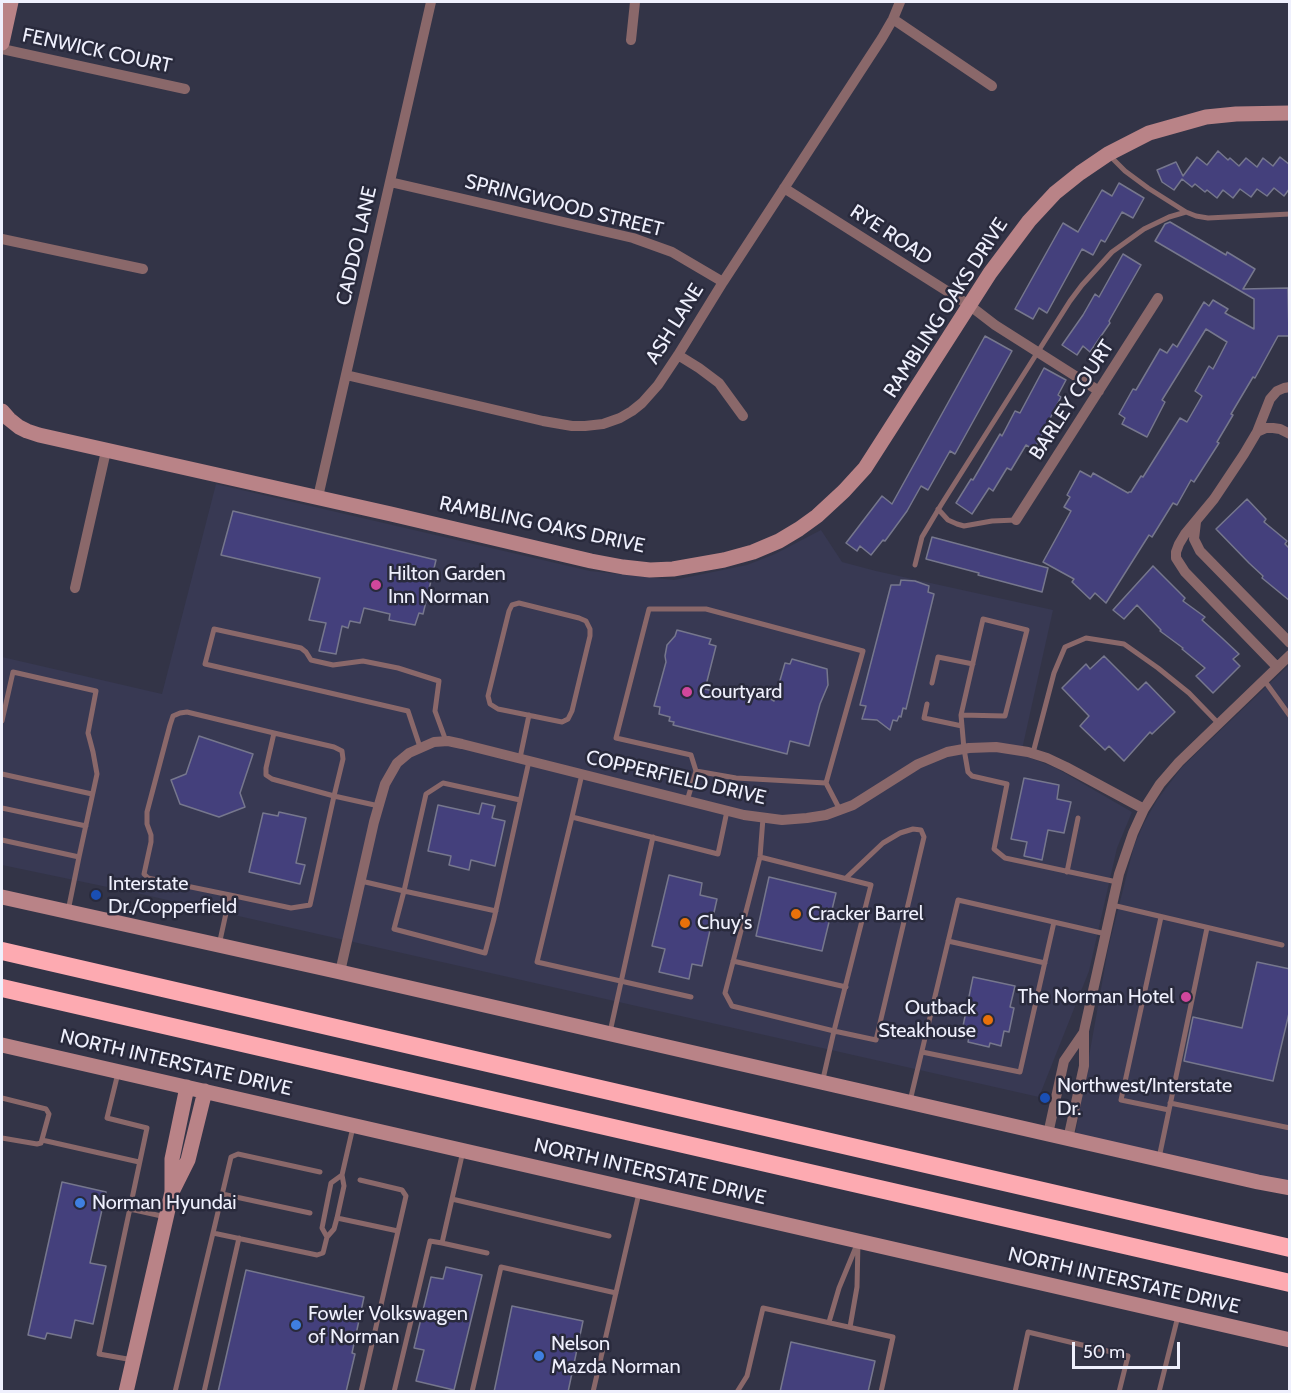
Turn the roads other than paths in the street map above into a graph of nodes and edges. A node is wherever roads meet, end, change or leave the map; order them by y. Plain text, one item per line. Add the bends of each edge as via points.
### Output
1 (10, 2) edge
2 (430, 2) edge
3 (635, 2) edge
4 (900, 2) edge
5 (893, 19) junction
6 (631, 40) dead end
7 (2, 42) edge
8 (2, 49) edge
9 (992, 86) dead end
10 (185, 89) dead end
11 (1290, 113) edge
12 (1108, 154) junction
13 (390, 182) junction
14 (784, 189) junction
15 (1186, 212) junction
16 (1290, 214) edge
17 (2, 239) edge
18 (143, 269) dead end
19 (723, 282) junction
20 (1158, 298) dead end
21 (969, 305) junction
22 (1038, 352) junction
23 (678, 355) junction
24 (346, 375) junction
25 (1290, 387) edge
26 (1099, 391) junction
27 (2, 411) edge
28 (743, 416) dead end
29 (1257, 432) junction
30 (1290, 434) edge
31 (106, 451) junction
32 (318, 497) junction
33 (938, 509) junction
34 (1016, 520) joint
35 (1196, 522) junction
36 (915, 565) dead end
37 (75, 588) dead end
38 (1290, 643) edge
39 (1290, 655) edge
40 (973, 664) junction
41 (1277, 667) junction
42 (1264, 680) junction
43 (932, 683) dead end
44 (927, 704) dead end
45 (529, 715) junction
46 (961, 715) junction
47 (1290, 716) edge
48 (2, 721) edge
49 (1219, 724) junction
50 (962, 726) junction
51 (274, 733) junction
52 (446, 741) junction
53 (420, 747) junction
54 (964, 749) junction
55 (1034, 753) junction
56 (524, 760) junction
57 (696, 771) junction
58 (2, 774) edge
59 (582, 774) junction
60 (826, 783) junction
61 (92, 794) junction
62 (334, 796) junction
63 (520, 800) junction
64 (687, 802) junction
65 (379, 806) junction
66 (2, 808) edge
67 (1144, 809) junction
68 (840, 810) junction
69 (727, 812) junction
70 (572, 817) junction
71 (763, 818) junction
72 (1078, 818) dead end
73 (86, 826) junction
74 (653, 837) junction
75 (2, 840) edge
76 (79, 857) junction
77 (760, 857) junction
78 (1067, 872) junction
79 (846, 878) junction
80 (361, 881) junction
81 (1117, 882) junction
82 (404, 891) junction
83 (230, 895) junction
84 (2, 897) edge
85 (1112, 905) junction
86 (496, 911) junction
87 (68, 912) junction
88 (1161, 917) junction
89 (1054, 922) junction
90 (1207, 928) junction
91 (1106, 934) junction
92 (948, 941) junction
93 (219, 945) junction
94 (1282, 945) dead end
95 (2, 951) edge
96 (733, 961) junction
97 (1045, 963) junction
98 (340, 972) junction
99 (621, 981) junction
100 (846, 987) junction
101 (2, 988) edge
102 (691, 997) dead end
103 (834, 1031) junction
104 (1084, 1031) junction
105 (609, 1034) junction
106 (2, 1045) edge
107 (922, 1052) junction
108 (118, 1071) junction
109 (822, 1082) junction
110 (187, 1087) junction
111 (204, 1091) junction
112 (2, 1098) edge
113 (909, 1102) junction
114 (1169, 1107) junction
115 (353, 1126) junction
116 (1290, 1128) edge
117 (1048, 1134) junction
118 (2, 1138) edge
119 (1068, 1139) junction
120 (42, 1140) junction
121 (463, 1151) junction
122 (1158, 1159) junction
123 (139, 1162) junction
124 (320, 1173) dead end
125 (342, 1174) junction
126 (360, 1180) dead end
127 (1290, 1188) edge
128 (172, 1192) junction
129 (639, 1192) junction
130 (222, 1194) junction
131 (452, 1200) junction
132 (129, 1209) junction
133 (310, 1213) dead end
134 (166, 1217) junction
135 (337, 1218) junction
136 (398, 1231) junction
137 (213, 1233) junction
138 (1227, 1234) junction
139 (609, 1236) dead end
140 (327, 1237) junction
141 (239, 1238) junction
142 (1290, 1240) edge
143 (858, 1242) junction
144 (442, 1243) junction
145 (1290, 1248) edge
146 (487, 1253) dead end
147 (1290, 1283) edge
148 (616, 1293) junction
149 (1178, 1314) junction
150 (829, 1322) junction
151 (850, 1327) junction
152 (1290, 1340) edge
153 (134, 1360) junction
154 (126, 1392) edge
155 (176, 1392) edge
156 (204, 1392) edge
157 (361, 1392) edge
158 (394, 1392) edge
159 (472, 1392) edge
160 (593, 1392) edge
161 (737, 1392) edge
162 (881, 1392) edge
163 (1015, 1392) edge
164 (1119, 1392) edge
165 (1160, 1392) edge

1 - 7 main road
2 - 13 street, CADDO LANE
3 - 6 street
4 - 5 street, ASH LANE
5 - 9 street
5 - 14 street, ASH LANE
8 - 10 street, FENWICK COURT
11 - 12 main road, RAMBLING OAKS DRIVE via 1206,117 1149,133
12 - 15 lane via 1125,171
12 - 21 main road, RAMBLING OAKS DRIVE via 1055,193 1029,221
13 - 19 street, SPRINGWOOD STREET via 633,238 672,252
13 - 24 street, CADDO LANE
14 - 19 street, ASH LANE
14 - 21 street, RYE ROAD
15 - 16 lane via 1208,218
15 - 22 lane via 1144,229 1112,252 1076,293
17 - 18 street
19 - 23 street, ASH LANE
20 - 26 street, BARLEY COURT
21 - 22 street, RYE ROAD
21 - 32 main road, RAMBLING OAKS DRIVE via 865,468 817,516 753,552 674,569 623,567
22 - 26 street, RYE ROAD
22 - 33 lane
23 - 24 street, ASH LANE via 658,385 632,411 603,424 585,426 543,421
23 - 28 street via 719,383
24 - 32 street, CADDO LANE
25 - 29 street via 1270,399
26 - 34 street, BARLEY COURT
27 - 31 main road, RAMBLING OAKS DRIVE via 27,431
29 - 30 street via 1273,428
29 - 35 street
31 - 32 main road, RAMBLING OAKS DRIVE
31 - 37 street
33 - 34 lane via 948,520 964,526
33 - 36 lane via 922,537
35 - 38 street via 1194,539 1200,551
35 - 41 street via 1179,544 1179,564
39 - 41 street
40 - 43 lane via 938,657
40 - 46 lane
40 - 46 lane via 983,619 1027,630 1005,716
41 - 42 street
42 - 47 lane
42 - 49 street
44 - 50 lane via 924,718
45 - 45 lane via 562,722 568,719 590,629 579,618 519,603 509,611 488,696 490,704 498,709
45 - 56 lane
46 - 50 lane
48 - 61 lane via 13,672 96,691 88,733 97,774
49 - 55 lane via 1189,693 1124,644 1086,638 1065,647 1054,673
49 - 67 street via 1179,762
50 - 54 lane
51 - 62 lane via 266,776
51 - 62 lane via 342,752
51 - 83 lane via 188,712 173,716 170,724 147,812 151,842 144,874
52 - 53 street, COPPERFIELD DRIVE
52 - 53 lane via 435,711 439,681 363,661 322,663 311,660 301,648 214,628 205,664 408,711
52 - 56 street, COPPERFIELD DRIVE
53 - 65 street, COPPERFIELD DRIVE via 390,774
54 - 55 street, COPPERFIELD DRIVE via 996,747
54 - 68 street, COPPERFIELD DRIVE via 918,764
54 - 78 lane via 972,776 1007,784 994,849 1005,858
55 - 67 street, COPPERFIELD DRIVE
56 - 59 street, COPPERFIELD DRIVE
56 - 63 lane
57 - 60 lane via 736,778
57 - 60 lane via 691,755 616,738 649,609 706,609 863,651
57 - 64 lane
58 - 61 lane
59 - 64 street, COPPERFIELD DRIVE
59 - 70 lane
60 - 68 lane
61 - 73 lane
62 - 65 lane
62 - 83 lane via 310,905 291,908
63 - 82 lane via 443,783 426,794
63 - 86 lane
64 - 69 street, COPPERFIELD DRIVE
65 - 80 street, COPPERFIELD DRIVE
66 - 73 lane
67 - 81 street
68 - 71 street, COPPERFIELD DRIVE via 807,818
69 - 71 street, COPPERFIELD DRIVE
69 - 74 lane via 718,854
70 - 74 lane
70 - 99 lane via 537,962
71 - 77 lane
72 - 78 lane
73 - 76 lane
74 - 99 lane
75 - 76 lane
76 - 87 lane
77 - 79 lane
77 - 96 lane
78 - 81 lane
79 - 100 lane via 871,885
79 - 103 lane via 884,843 900,833 921,830 924,837 876,1040
80 - 82 lane
80 - 98 street, COPPERFIELD DRIVE
81 - 85 street
82 - 86 lane
82 - 86 lane via 394,929 485,953
83 - 93 lane
84 - 87 main road
85 - 88 lane
85 - 91 street
87 - 93 main road
88 - 90 lane
88 - 114 lane via 1121,1100
89 - 91 lane
89 - 92 lane via 958,900
89 - 97 lane
90 - 94 lane
90 - 114 lane
91 - 104 street
92 - 97 lane
92 - 107 lane
93 - 98 main road
95 - 138 highway
96 - 100 lane
96 - 103 lane via 725,993 732,1006
97 - 107 lane via 1020,1072
98 - 105 main road
99 - 102 lane
99 - 105 lane
100 - 103 lane
101 - 147 highway
103 - 109 lane
104 - 117 street via 1064,1061
104 - 119 street via 1084,1066
105 - 109 main road
106 - 108 main road, NORTH INTERSTATE DRIVE
107 - 113 lane
108 - 110 main road, NORTH INTERSTATE DRIVE
108 - 123 lane via 107,1118 147,1128
109 - 113 main road
110 - 111 main road, NORTH INTERSTATE DRIVE
110 - 128 main road via 172,1159
111 - 115 main road, NORTH INTERSTATE DRIVE
111 - 128 main road via 188,1160
112 - 120 lane via 46,1108 49,1114
113 - 117 main road
114 - 116 lane
114 - 122 lane
115 - 121 main road, NORTH INTERSTATE DRIVE
115 - 125 lane
117 - 119 main road
118 - 120 lane via 37,1144
119 - 122 main road
120 - 123 lane
121 - 129 main road, NORTH INTERSTATE DRIVE
121 - 131 lane
122 - 127 main road
123 - 132 lane
124 - 130 lane via 238,1154 231,1157
125 - 135 lane via 344,1186
125 - 140 lane via 331,1183 322,1228
126 - 136 lane via 402,1190 406,1196
128 - 134 main road
129 - 143 main road, NORTH INTERSTATE DRIVE
129 - 148 lane
130 - 133 lane
130 - 137 lane
131 - 139 lane
131 - 144 lane
132 - 134 lane
132 - 153 lane via 99,1354
134 - 153 main road
135 - 136 lane
135 - 140 lane
136 - 157 lane
137 - 141 lane
137 - 155 lane
138 - 142 highway
138 - 145 highway
140 - 141 lane via 323,1253 316,1255
141 - 156 lane
143 - 149 main road, NORTH INTERSTATE DRIVE
143 - 150 lane
143 - 151 lane via 858,1287
144 - 146 lane
144 - 158 lane via 430,1241
148 - 159 lane via 501,1267
148 - 160 lane
149 - 152 main road, NORTH INTERSTATE DRIVE
149 - 165 lane
150 - 151 lane
150 - 161 lane via 763,1308 747,1376
151 - 162 lane via 893,1337
153 - 154 main road
163 - 164 lane via 1028,1332 1128,1356

